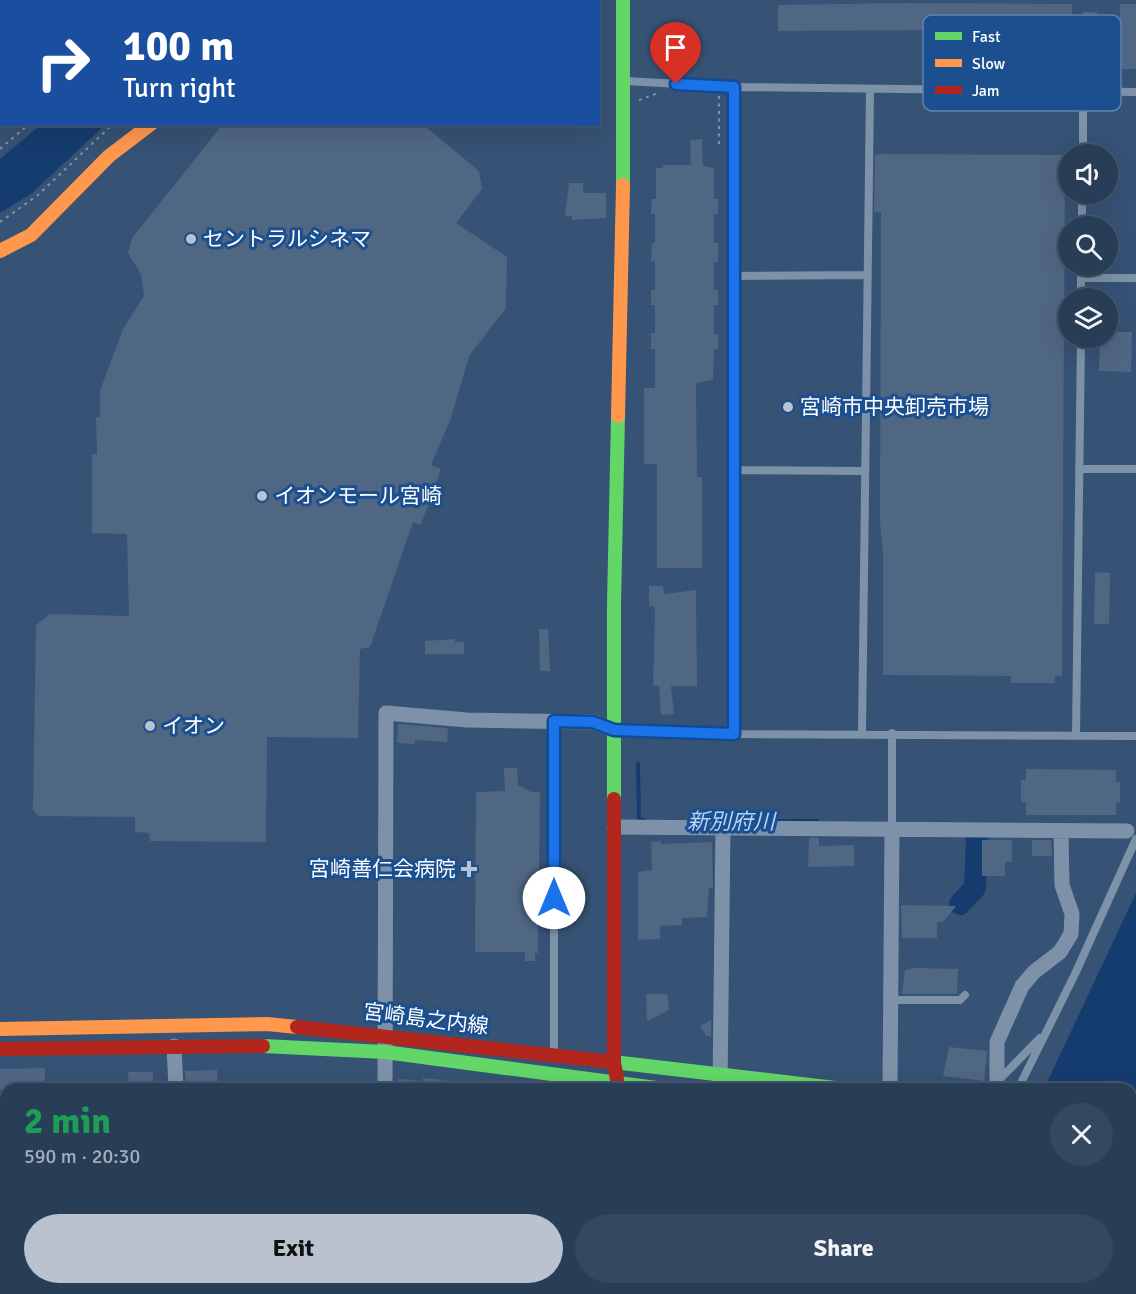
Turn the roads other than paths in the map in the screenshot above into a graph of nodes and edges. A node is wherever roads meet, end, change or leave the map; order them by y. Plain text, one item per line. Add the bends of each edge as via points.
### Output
1 (623, 0) edge
2 (624, 81) junction
3 (734, 87) junction
4 (870, 90) junction
5 (923, 90) edge
6 (1083, 111) edge
7 (148, 126) edge
8 (1083, 144) edge
9 (0, 250) edge
10 (867, 275) junction
11 (733, 276) junction
12 (1081, 278) joint
13 (1136, 278) edge
14 (1081, 288) edge
15 (1081, 348) edge
16 (1079, 469) junction
17 (1136, 469) edge
18 (733, 470) junction
19 (864, 471) junction
20 (554, 721) junction
21 (614, 730) junction
22 (862, 733) junction
23 (892, 733) junction
24 (734, 734) junction
25 (1076, 735) junction
26 (1136, 736) edge
27 (614, 827) junction
28 (723, 827) junction
29 (892, 829) junction
30 (1061, 831) junction
31 (1131, 835) edge
32 (965, 995) dead end
33 (891, 1000) junction
34 (0, 1029) edge
35 (385, 1035) junction
36 (1043, 1035) junction
37 (174, 1046) junction
38 (0, 1049) edge
39 (385, 1052) junction
40 (554, 1056) junction
41 (614, 1062) junction
42 (555, 1082) edge
43 (720, 1082) edge
44 (176, 1083) edge
45 (385, 1083) edge
46 (571, 1083) edge
47 (618, 1083) edge
48 (738, 1083) edge
49 (890, 1083) edge
50 (997, 1083) edge
51 (999, 1083) edge
52 (1020, 1083) edge

1 - 2 main road
2 - 3 lane
2 - 21 main road
3 - 4 lane
3 - 11 lane
4 - 5 lane
4 - 10 lane
6 - 8 lane
7 - 9 main road via 109,156 31,235
10 - 11 lane
10 - 19 lane
11 - 18 lane
12 - 13 lane
12 - 14 lane
15 - 16 lane
16 - 17 lane
16 - 25 lane
18 - 19 lane
18 - 24 lane
19 - 22 lane
20 - 21 street via 593,722
20 - 35 street via 467,720 386,713
20 - 40 lane
21 - 24 lane
21 - 27 main road
22 - 23 lane
22 - 24 lane
23 - 25 lane
23 - 29 lane
25 - 26 lane
27 - 28 street
27 - 41 main road
28 - 29 street
28 - 43 street
29 - 30 street
29 - 33 street
30 - 31 street
30 - 50 street via 1062,885 1072,914 1071,934 1060,952 1022,986 997,1042
31 - 36 lane
32 - 33 lane via 960,1000
33 - 49 street
34 - 35 main road, 宮崎島之内線 via 267,1024
35 - 39 street
35 - 40 main road, 宮崎島之内線
36 - 51 lane
36 - 52 lane
37 - 38 main road, 宮崎島之内線
37 - 39 main road, 宮崎島之内線
37 - 44 street
39 - 42 main road, 宮崎島之内線
39 - 45 street
40 - 41 main road, 宮崎島之内線
41 - 43 main road, 宮崎島之内線
41 - 47 main road
42 - 46 main road, 宮崎島之内線
43 - 48 main road, 宮崎島之内線

